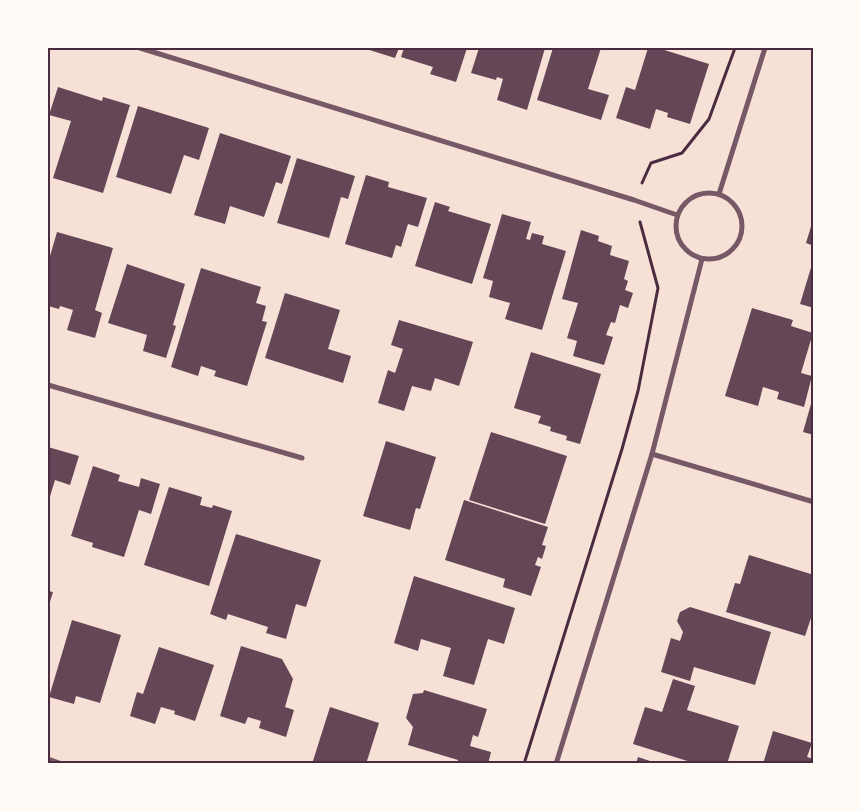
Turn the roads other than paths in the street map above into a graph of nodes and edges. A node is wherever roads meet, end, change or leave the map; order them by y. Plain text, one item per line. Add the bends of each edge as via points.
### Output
1 (140, 48) edge
2 (765, 48) edge
3 (719, 194) junction
4 (677, 215) junction
5 (702, 259) junction
6 (48, 386) edge
7 (652, 454) junction
8 (302, 458) dead end
9 (814, 502) edge
10 (48, 759) edge
11 (62, 764) edge
12 (556, 764) edge

1 - 4 street
2 - 3 street
3 - 4 street via 706,192 694,196
3 - 5 street via 738,210 741,234 736,246 726,254
4 - 5 street via 676,229 680,242 689,253
5 - 7 street
6 - 8 street
7 - 9 street
7 - 12 street
10 - 11 street

